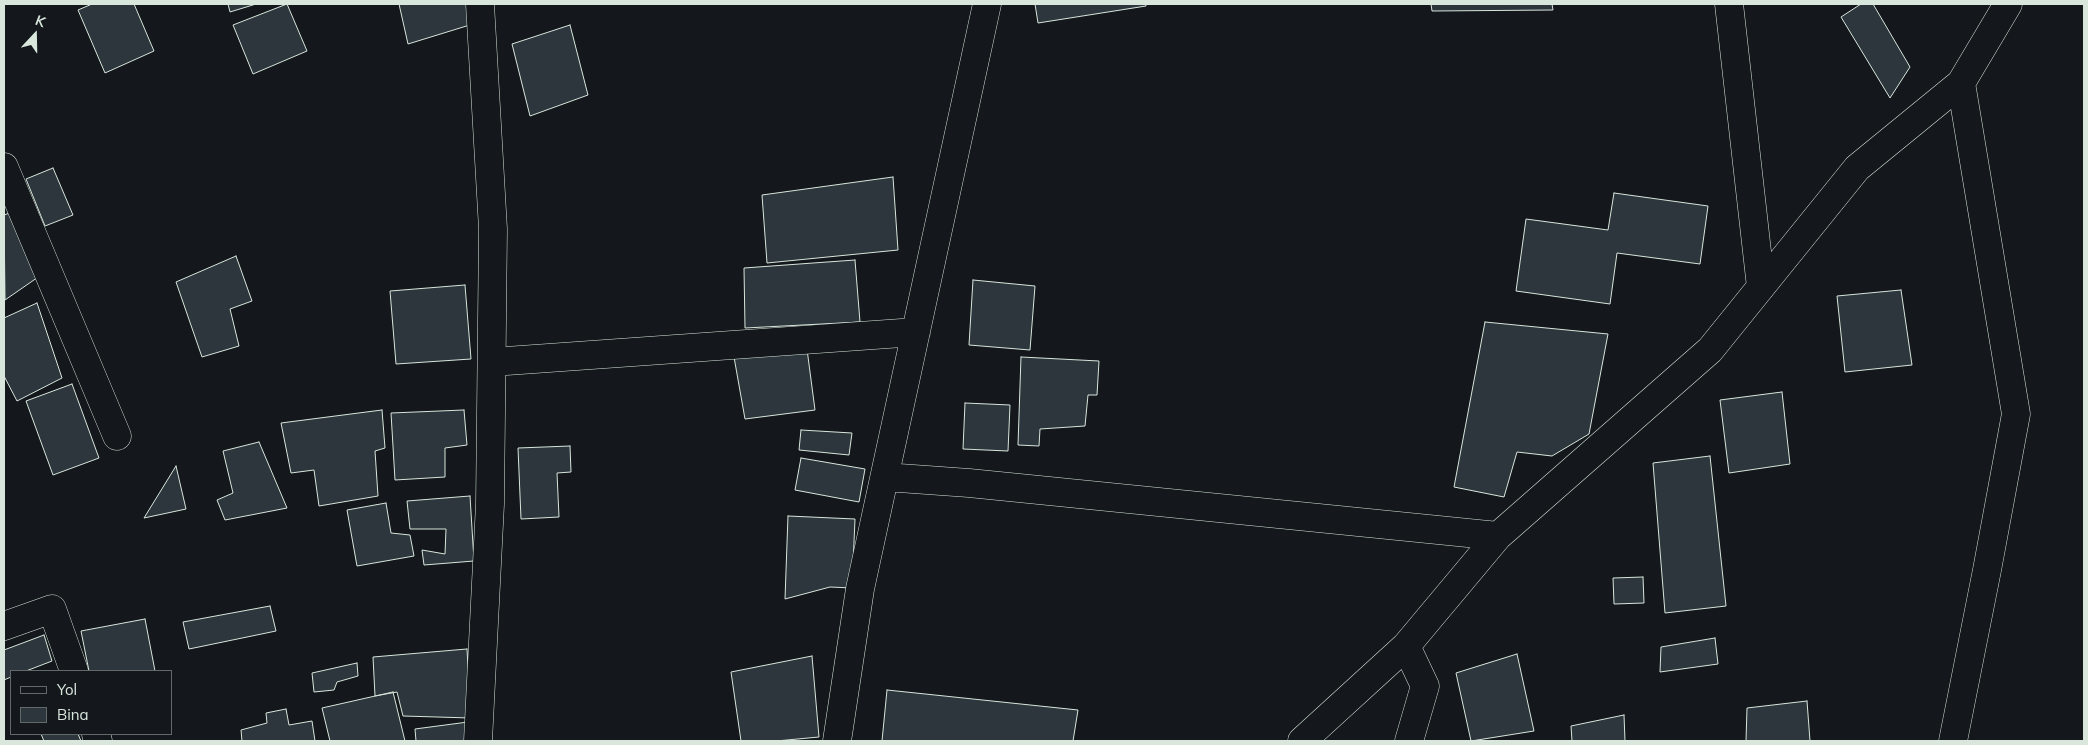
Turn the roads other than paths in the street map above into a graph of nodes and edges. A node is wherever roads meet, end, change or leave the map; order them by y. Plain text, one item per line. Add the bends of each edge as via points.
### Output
1 (480, 4) edge
2 (986, 4) edge
3 (1730, 4) edge
4 (2008, 4) edge
5 (1961, 83) junction
6 (4, 167) edge
7 (1761, 287) junction
8 (916, 332) junction
9 (492, 362) junction
10 (117, 436) dead end
11 (885, 477) junction
12 (1498, 536) junction
13 (4, 626) edge
14 (1406, 646) junction
15 (74, 670) edge
16 (478, 741) edge
17 (837, 741) edge
18 (1302, 741) edge
19 (1409, 741) edge
20 (1953, 741) edge

1 - 9 street via 493,229
2 - 8 street
3 - 7 street
4 - 5 street
5 - 7 street via 1857,168
5 - 20 street via 2016,414
6 - 10 street
7 - 12 street via 1710,350
8 - 9 street
8 - 11 street
9 - 16 street via 490,504
11 - 12 street
11 - 17 street via 860,589
12 - 14 street
13 - 15 street via 52,608
14 - 18 street
14 - 19 street via 1425,686

